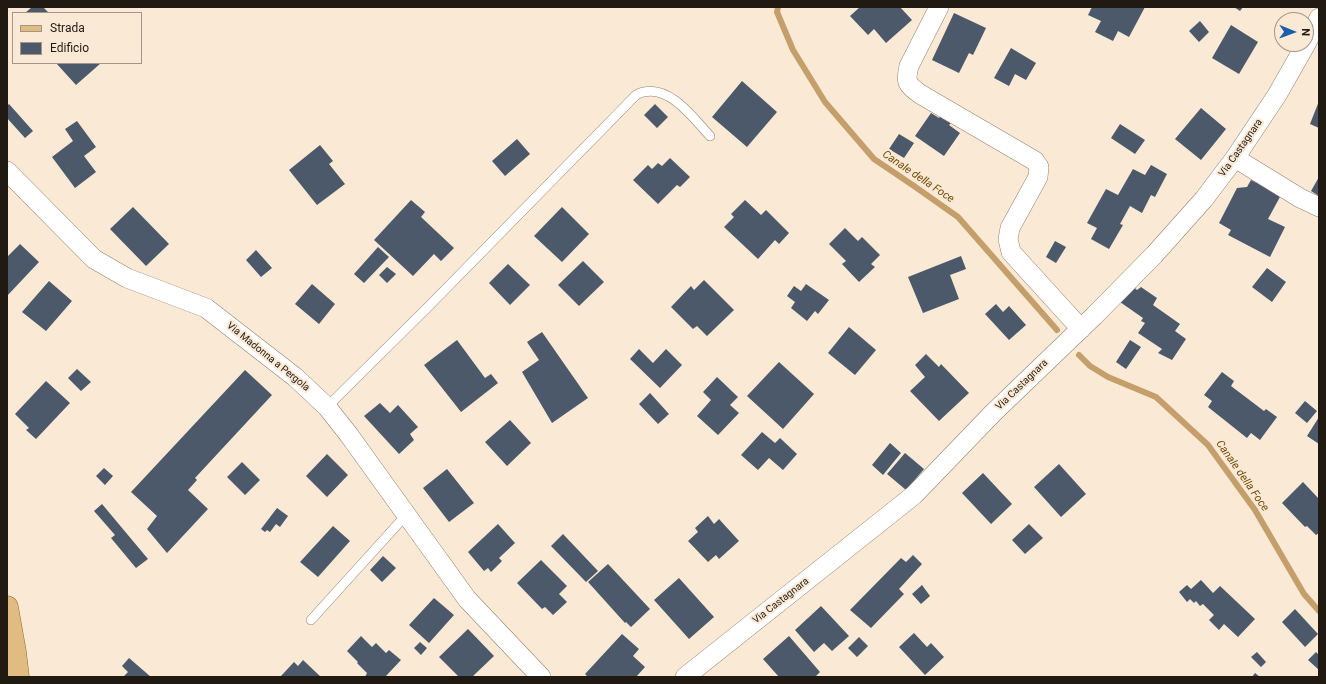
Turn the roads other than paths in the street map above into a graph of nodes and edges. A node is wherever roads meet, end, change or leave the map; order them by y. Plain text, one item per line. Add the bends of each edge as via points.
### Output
1 (939, 7) edge
2 (1319, 18) edge
3 (1314, 28) edge
4 (1301, 52) edge
5 (710, 136) dead end
6 (1235, 158) junction
7 (7, 171) edge
8 (1319, 207) edge
9 (1081, 329) junction
10 (327, 407) junction
11 (407, 514) junction
12 (7, 608) edge
13 (311, 620) dead end
14 (18, 677) edge
15 (541, 677) edge
16 (685, 677) edge

1 - 9 street via 906,77 910,86 927,98 1035,161 1039,167 1038,177 1010,228 1008,239 1011,252
2 - 3 street, Via Castagnara
4 - 6 street, Via Castagnara via 1277,95
5 - 10 lane via 676,100 663,93 645,91 636,95
6 - 8 street
6 - 9 street, Via Castagnara via 1199,205 1154,255
7 - 10 street, Via Madonna a Pergola via 94,259 127,278 206,308 295,377
9 - 16 street, Via Castagnara via 993,413 914,495
10 - 11 street, Via Madonna a Pergola
11 - 13 lane
11 - 15 street, Via Madonna a Pergola via 467,599
12 - 14 main road

